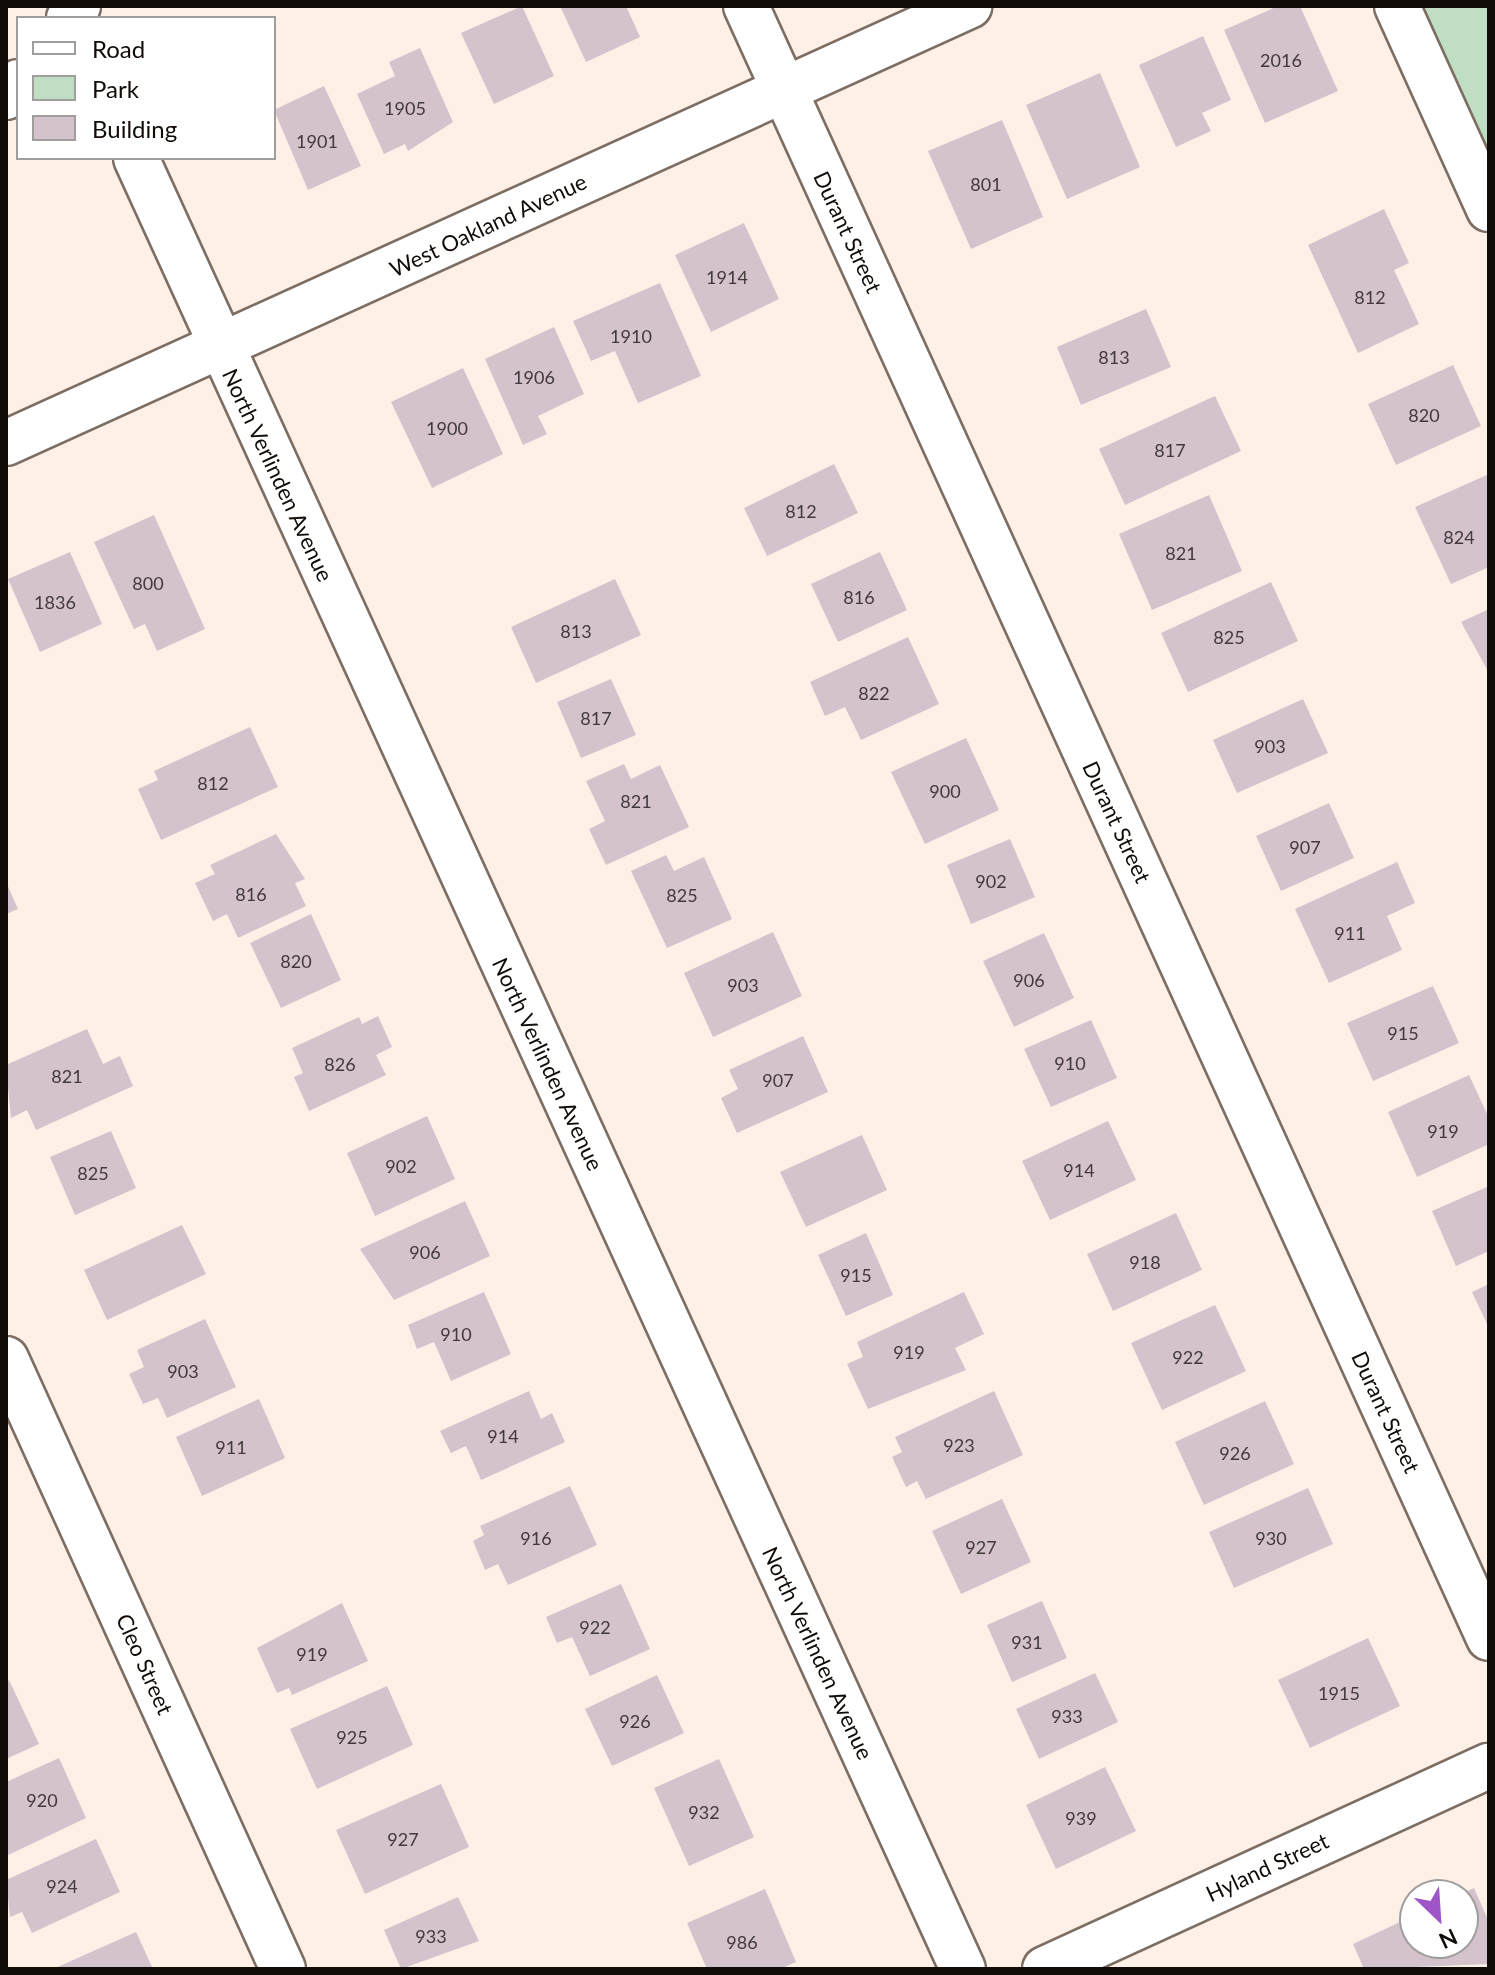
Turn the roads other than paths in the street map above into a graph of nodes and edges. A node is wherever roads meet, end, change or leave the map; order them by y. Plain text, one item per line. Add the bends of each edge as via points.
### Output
1 (746, 6) edge
2 (969, 6) edge
3 (1397, 6) edge
4 (784, 91) junction
5 (137, 160) edge
6 (1489, 209) edge
7 (220, 347) junction
8 (6, 443) edge
9 (6, 1359) edge
10 (1489, 1638) edge
11 (1489, 1766) edge
12 (283, 1969) edge
13 (963, 1969) edge
14 (1045, 1969) edge

1 - 4 street, Durant Street
2 - 4 street, West Oakland Avenue
3 - 6 street
4 - 7 street, West Oakland Avenue
4 - 10 street, Durant Street
5 - 7 street, North Verlinden Avenue
7 - 8 street, West Oakland Avenue
7 - 13 street, North Verlinden Avenue
9 - 12 street, Cleo Street
11 - 14 street, Hyland Street

